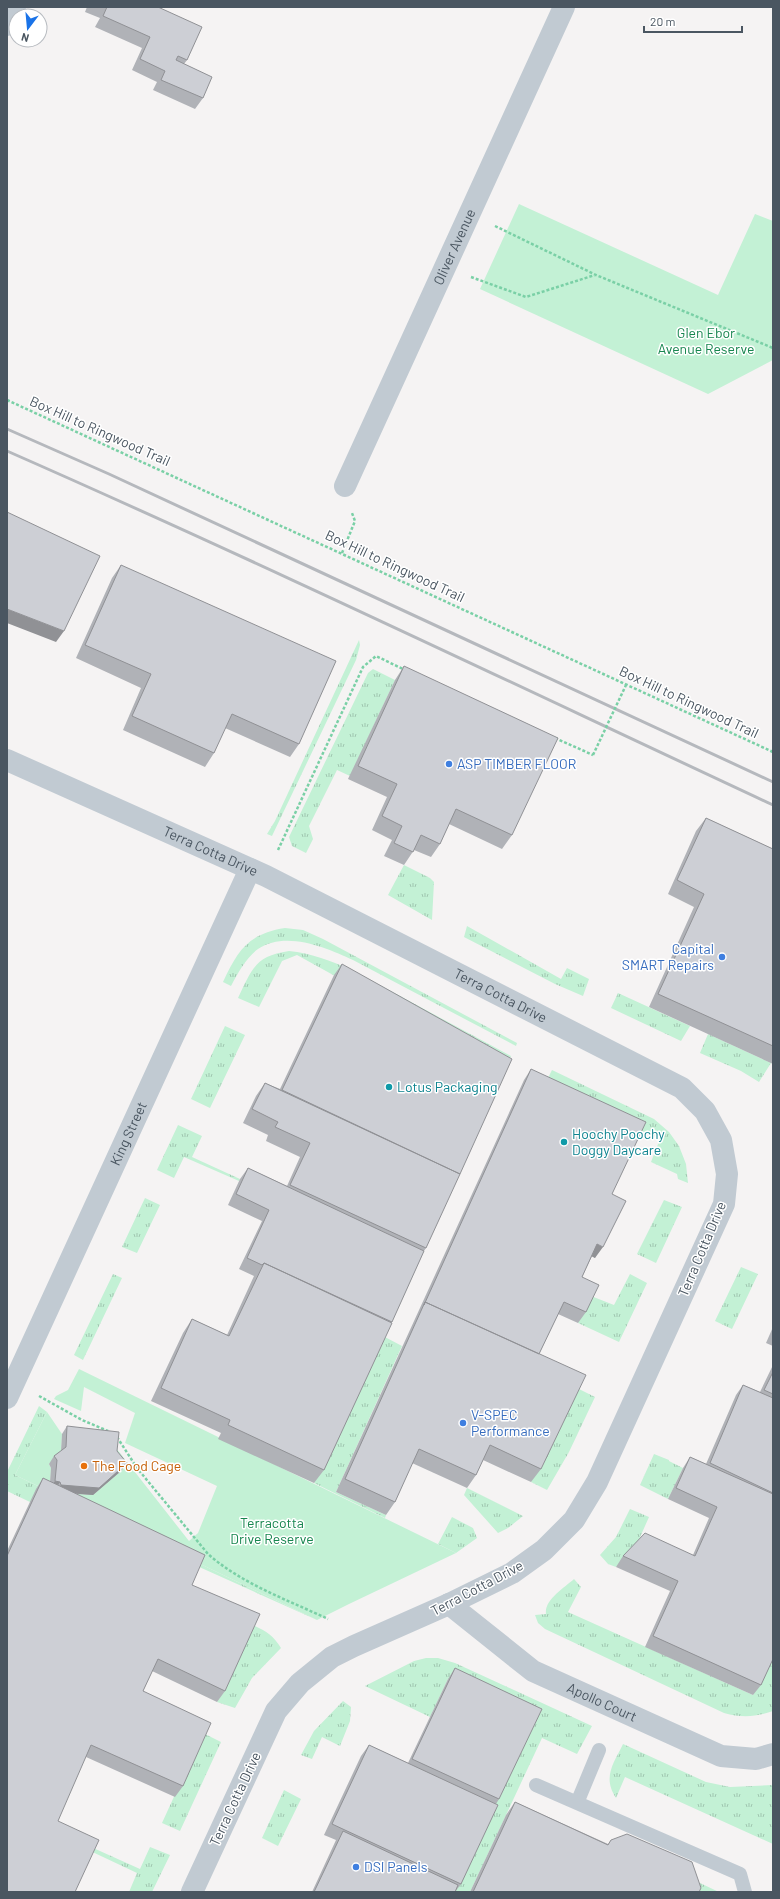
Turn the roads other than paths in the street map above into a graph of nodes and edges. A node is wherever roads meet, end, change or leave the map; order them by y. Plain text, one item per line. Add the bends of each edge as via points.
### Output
1 (15, 7) edge
2 (564, 7) edge
3 (7, 25) edge
4 (345, 486) road end
5 (7, 760) edge
6 (258, 872) junction
7 (7, 1398) edge
8 (449, 1604) junction
9 (599, 1750) dead end
10 (773, 1754) edge
11 (536, 1785) dead end
12 (577, 1803) junction
13 (192, 1892) edge
14 (745, 1892) edge

1 - 3 street
2 - 4 street, Oliver Avenue
5 - 6 street, Terra Cotta Drive
6 - 7 street, King Street
6 - 8 street, Terra Cotta Drive via 682,1088 705,1111 721,1140 727,1174 724,1204 597,1482 574,1520 544,1550 512,1573
8 - 10 street, Apollo Court via 533,1671 721,1756 756,1759
8 - 13 street, Terra Cotta Drive via 354,1646 332,1658 300,1683 276,1711
9 - 12 lane
11 - 12 lane
12 - 14 lane via 740,1874

